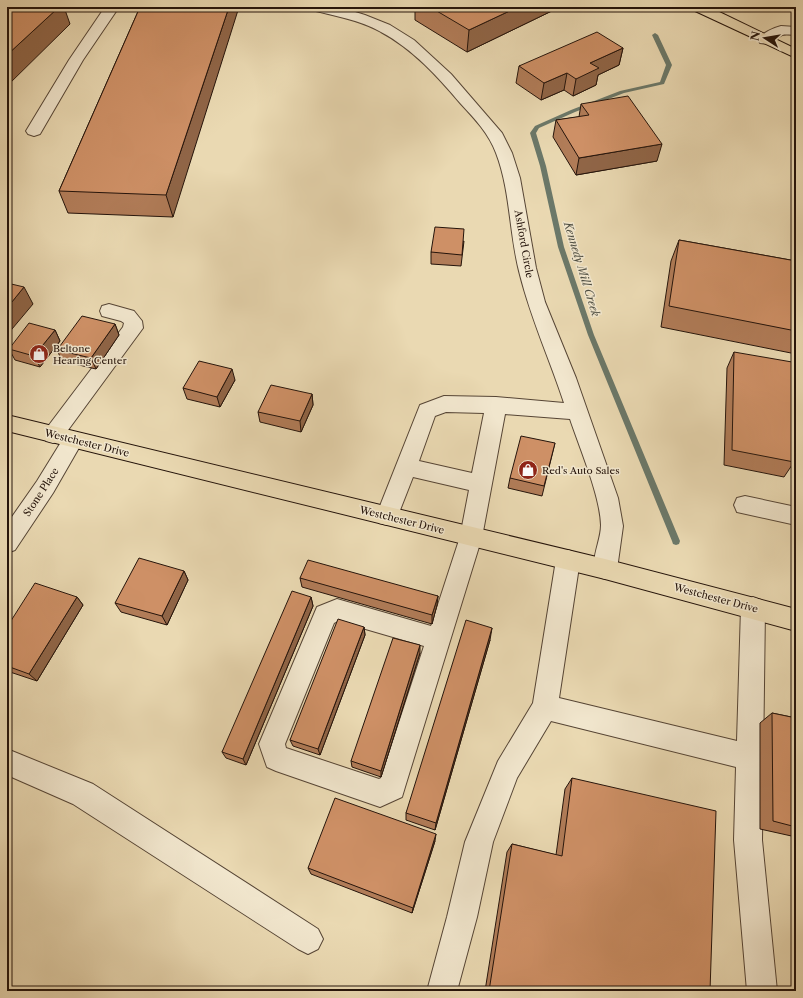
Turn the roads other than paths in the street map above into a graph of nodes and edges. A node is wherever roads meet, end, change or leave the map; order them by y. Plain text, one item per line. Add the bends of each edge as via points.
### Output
1 (112, 7) edge
2 (317, 7) edge
3 (698, 7) edge
4 (796, 31) edge
5 (766, 40) junction
6 (796, 54) edge
7 (34, 131) dead end
8 (109, 311) dead end
9 (496, 405) junction
10 (577, 412) junction
11 (7, 423) edge
12 (63, 438) junction
13 (406, 467) junction
14 (481, 484) junction
15 (745, 504) dead end
16 (387, 516) junction
17 (796, 516) edge
18 (471, 537) junction
19 (7, 543) edge
20 (568, 560) junction
21 (605, 569) junction
22 (752, 608) junction
23 (796, 620) edge
24 (438, 639) junction
25 (545, 707) junction
26 (750, 757) junction
27 (7, 762) edge
28 (308, 939) dead end
29 (442, 991) edge
30 (762, 991) edge

1 - 7 street via 76,60
2 - 10 street, Ashford Circle via 360,18 385,28 410,43 446,77 494,133 504,152 512,178 526,268 536,302
3 - 5 main road
4 - 5 street via 781,30
5 - 6 main road
8 - 12 street, Stone Place via 127,316 133,321 133,328
9 - 10 street
9 - 13 street via 444,404 427,411
9 - 14 street
10 - 21 street, Ashford Circle via 598,468 612,526
11 - 12 main road, Westchester Drive
12 - 16 main road, Westchester Drive
12 - 19 street, Stone Place via 45,487
13 - 14 street
13 - 16 street
14 - 18 street
15 - 17 street
16 - 18 main road, Westchester Drive
18 - 20 main road, Westchester Drive
18 - 24 street
20 - 21 main road, Westchester Drive
20 - 25 street
21 - 22 main road, Westchester Drive
22 - 23 main road, Westchester Drive
22 - 26 street
24 - 24 street via 392,786 380,793 276,758 272,744 325,615 337,610
25 - 26 street
25 - 29 street via 507,770 479,842
26 - 30 street via 748,840
27 - 28 street via 83,794

